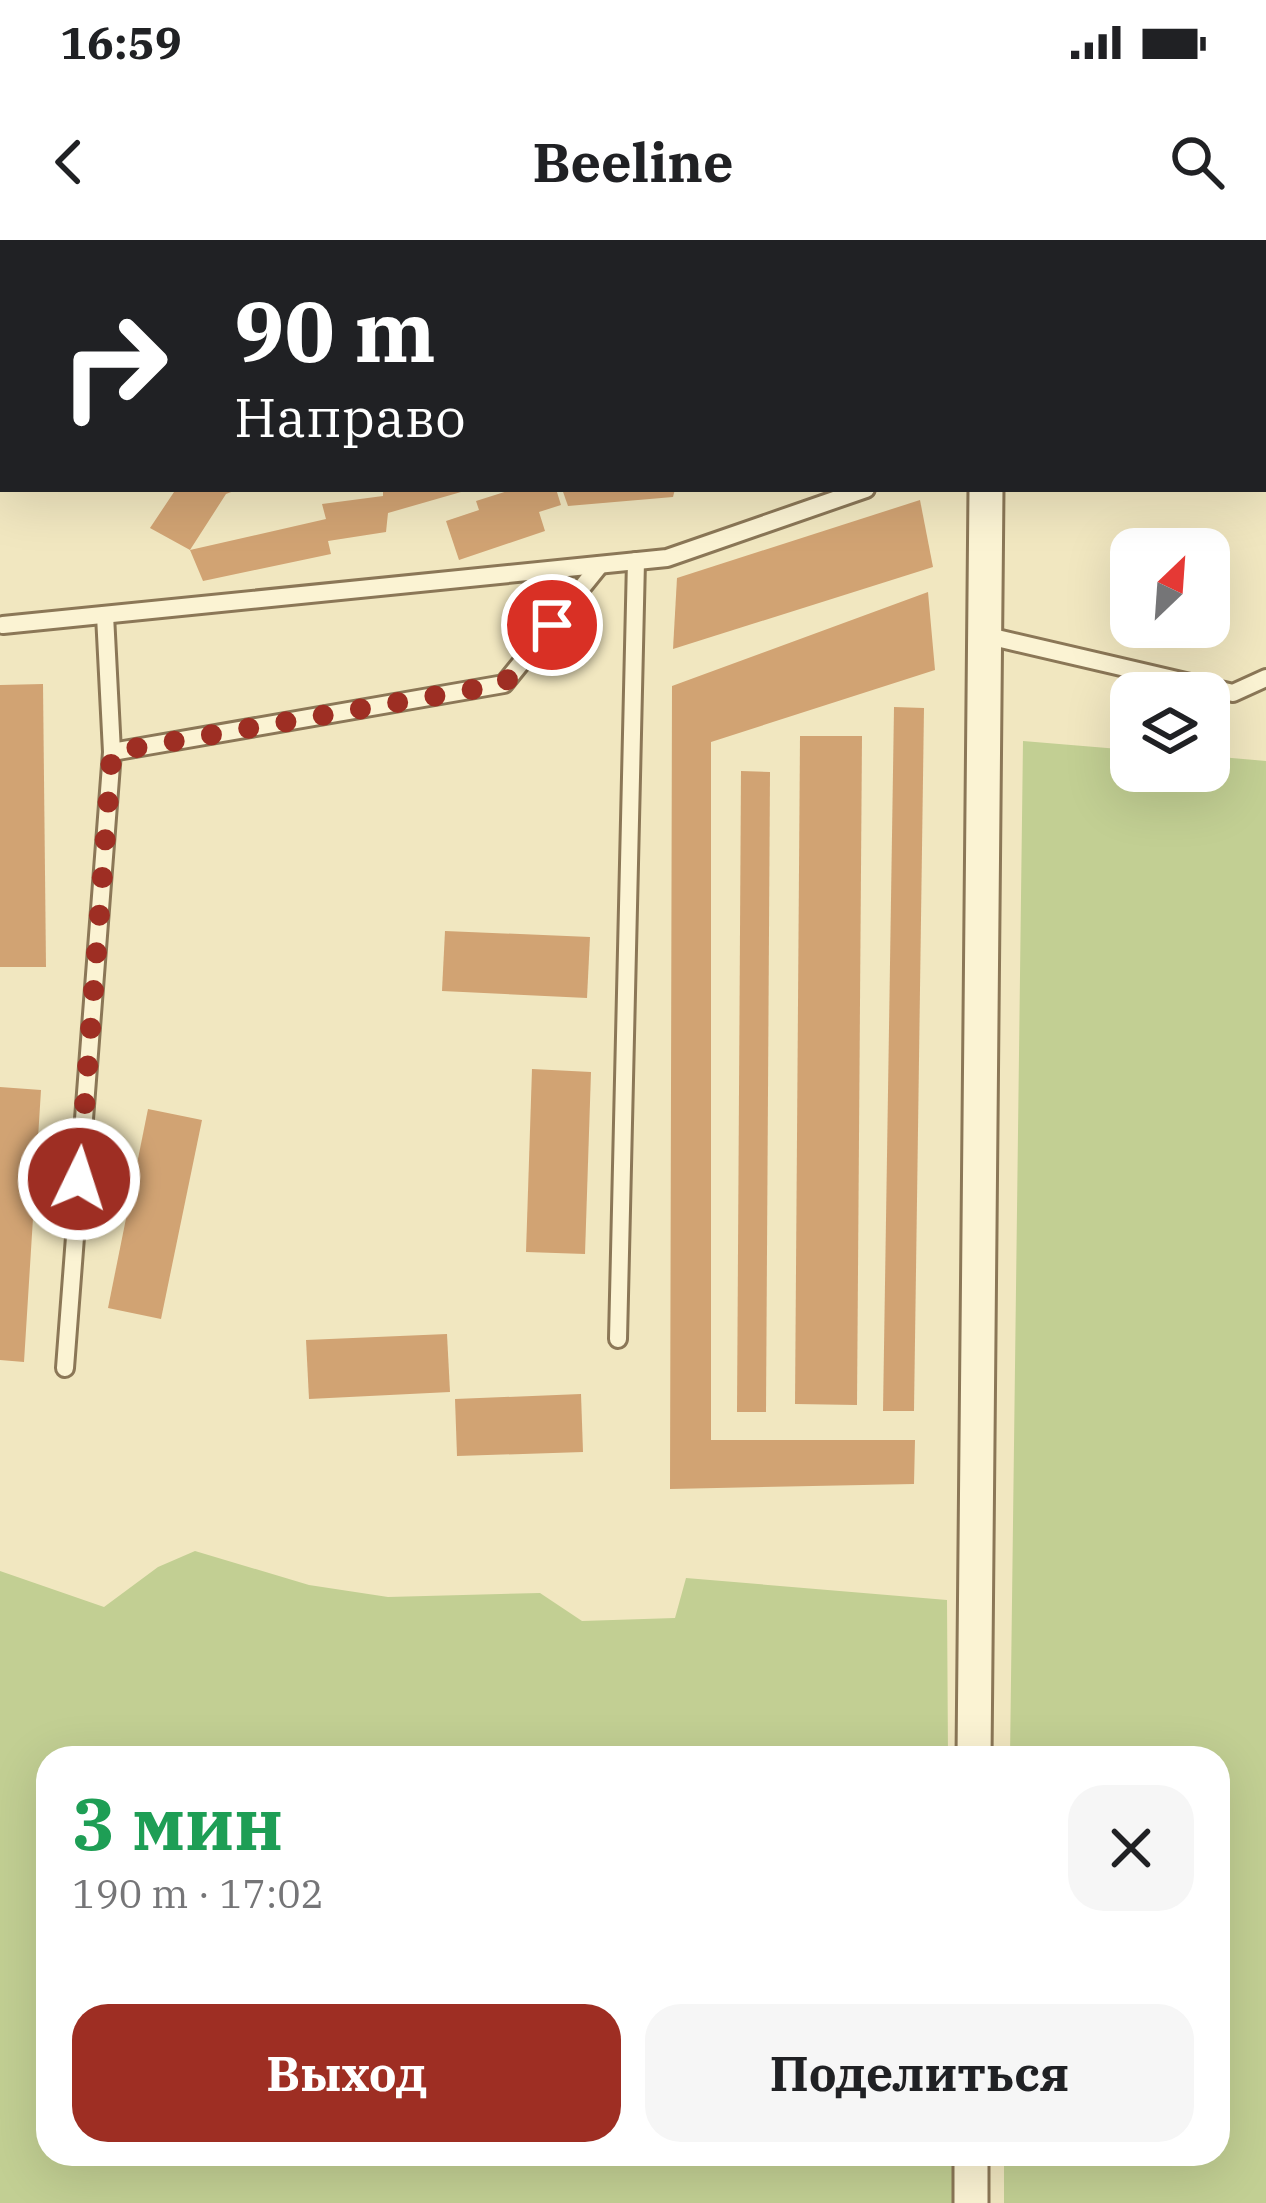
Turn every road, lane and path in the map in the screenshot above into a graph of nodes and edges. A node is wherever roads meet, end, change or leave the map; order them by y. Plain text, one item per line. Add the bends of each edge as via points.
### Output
1 (857, 492) edge
2 (986, 492) edge
3 (636, 561) junction
4 (600, 565) junction
5 (105, 615) junction
6 (3, 625) edge
7 (984, 635) junction
8 (1266, 678) edge
9 (112, 752) junction
10 (618, 1339) dead end
11 (64, 1368) dead end
12 (974, 1746) edge
13 (971, 2166) edge
14 (970, 2203) edge

1 - 3 lane via 667,558
2 - 7 street
3 - 4 lane
3 - 10 lane
4 - 5 lane
4 - 9 lane via 504,684
5 - 6 lane
5 - 9 lane
7 - 8 lane via 1233,693
7 - 12 street
9 - 11 lane
13 - 14 street

